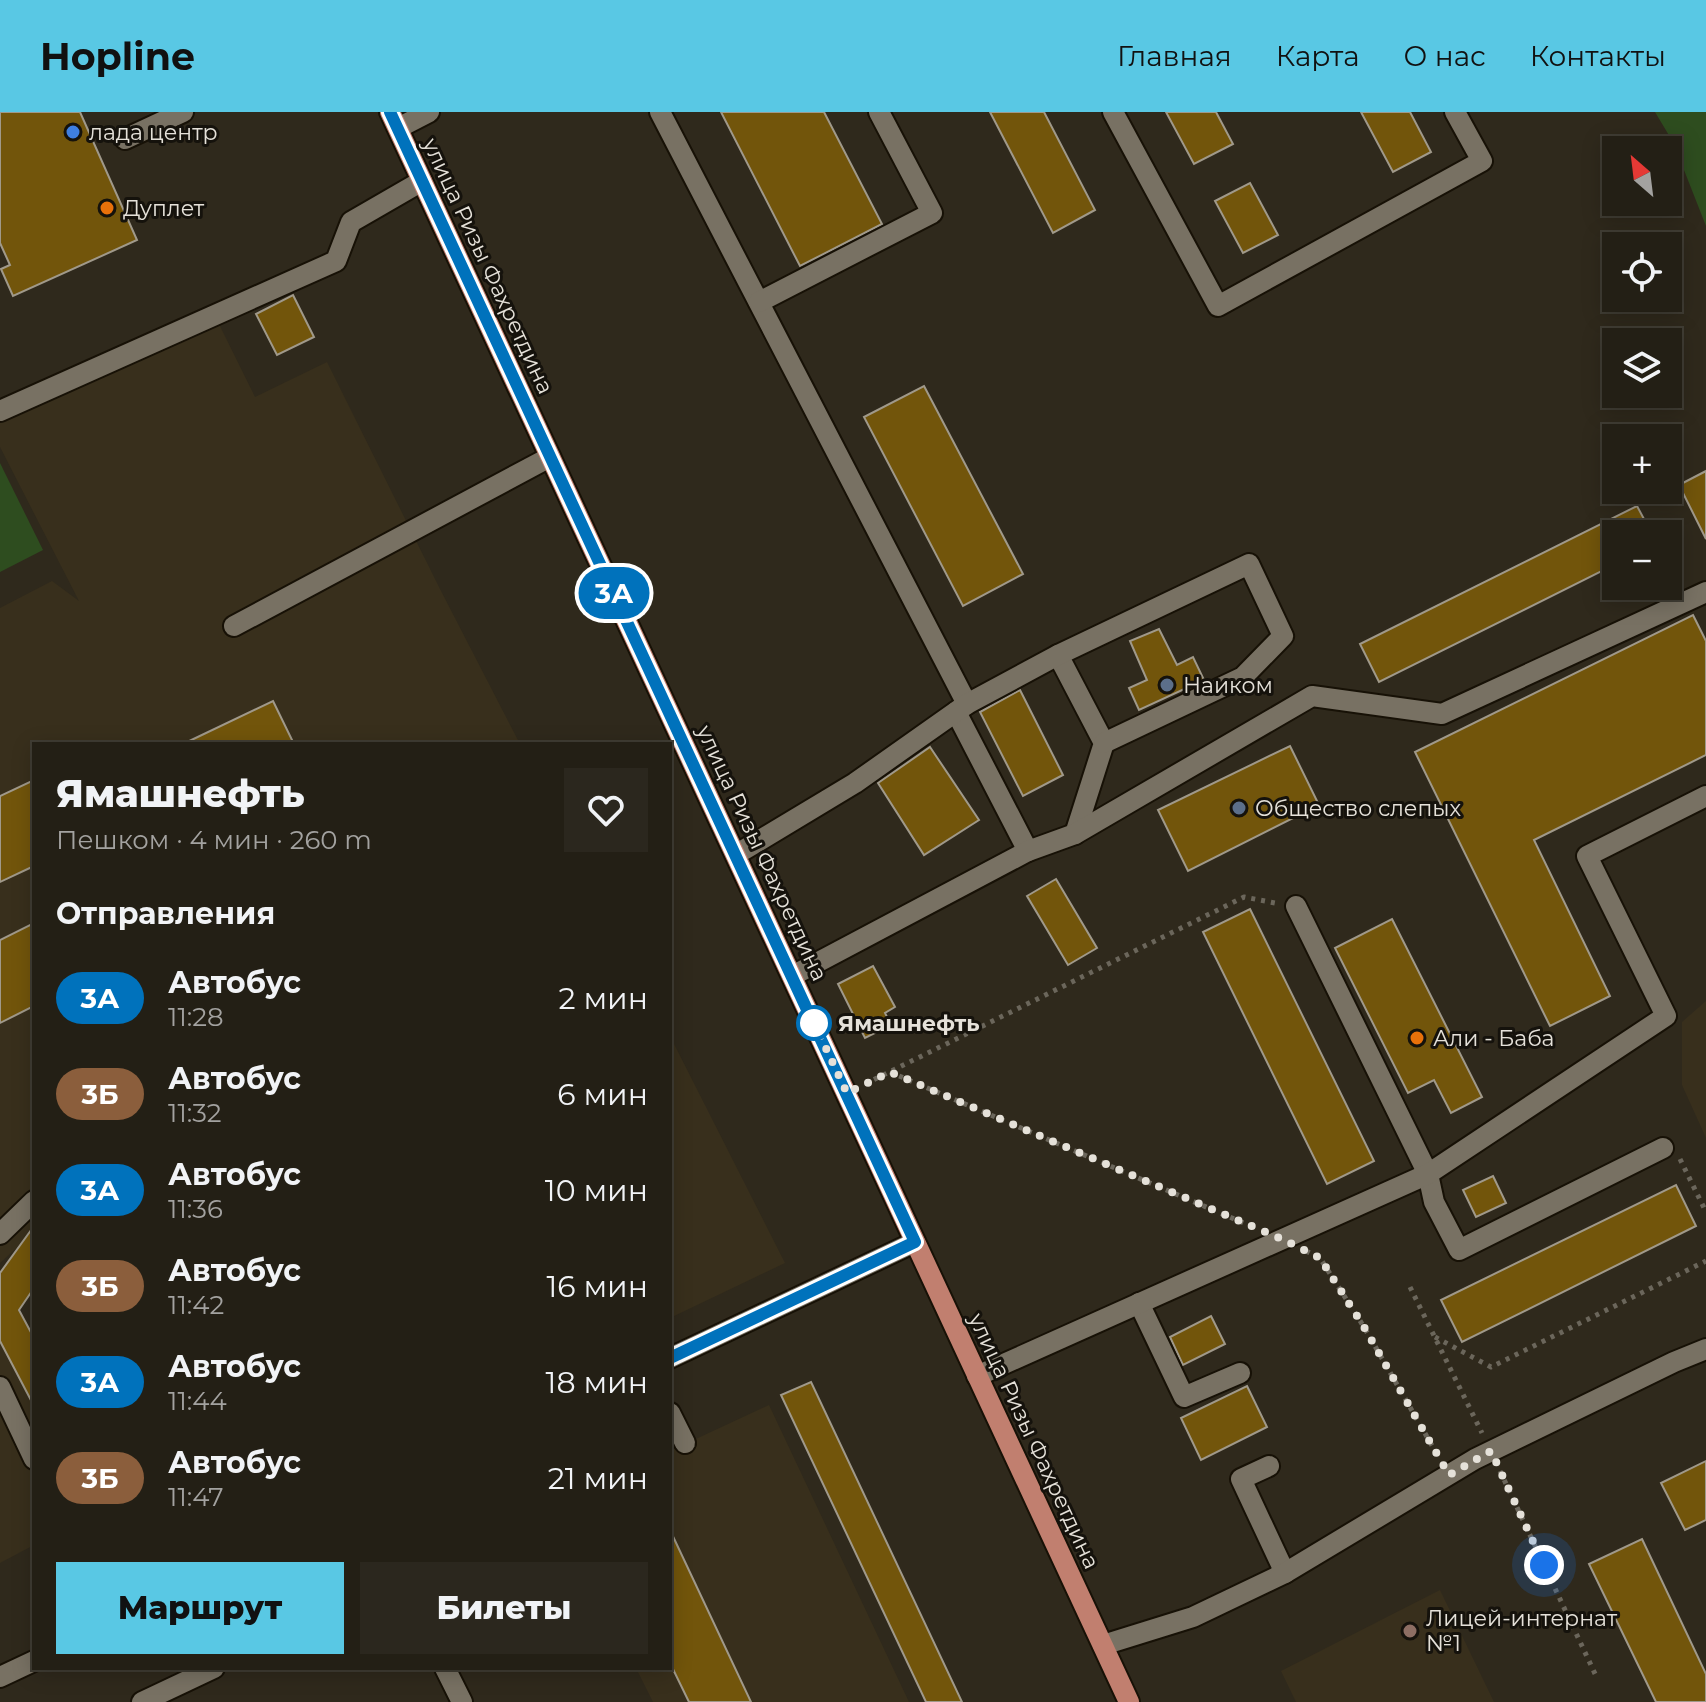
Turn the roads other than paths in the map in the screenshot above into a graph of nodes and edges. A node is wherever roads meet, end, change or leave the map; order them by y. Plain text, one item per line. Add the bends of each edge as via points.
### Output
1 (183, 112) edge
2 (429, 112) edge
3 (660, 112) edge
4 (879, 112) edge
5 (1113, 112) edge
6 (1455, 112) edge
7 (394, 120) edge
8 (125, 139) dead end
9 (422, 181) junction
10 (759, 302) junction
11 (0, 411) edge
12 (550, 457) junction
13 (1706, 592) edge
14 (234, 626) dead end
15 (1058, 655) junction
16 (961, 708) junction
17 (1104, 743) junction
18 (1706, 796) edge
19 (1075, 834) junction
20 (1028, 851) junction
21 (737, 854) junction
22 (1296, 906) road end
23 (792, 976) junction
24 (1663, 1148) road end
25 (1428, 1174) junction
26 (32, 1203) edge
27 (0, 1234) edge
28 (915, 1242) junction
29 (1139, 1303) junction
30 (1706, 1349) edge
31 (672, 1357) edge
32 (1240, 1373) dead end
33 (977, 1376) junction
34 (0, 1387) edge
35 (672, 1417) edge
36 (685, 1443) dead end
37 (32, 1455) edge
38 (1269, 1466) dead end
39 (1285, 1573) junction
40 (1103, 1645) junction
41 (32, 1662) edge
42 (210, 1670) edge
43 (446, 1670) edge
44 (0, 1677) edge
45 (142, 1702) edge
46 (462, 1702) edge
47 (1129, 1702) edge

1 - 8 street
2 - 7 street
3 - 10 street
4 - 10 street via 932,213
5 - 6 street via 1218,306 1482,161
7 - 9 main road, улица Ризы Фахретдина
9 - 11 street via 351,222 336,261
9 - 12 main road, улица Ризы Фахретдина
10 - 16 street
12 - 14 street
12 - 21 main road, улица Ризы Фахретдина
13 - 19 street via 1442,714 1312,696
15 - 16 street
15 - 17 street
15 - 17 street via 1249,564 1283,636 1243,677
16 - 20 street
16 - 21 street via 855,783
17 - 19 street
18 - 25 street via 1587,856 1666,1016
19 - 20 street
20 - 23 street
21 - 23 main road, улица Ризы Фахретдина
22 - 25 street
23 - 28 main road, улица Ризы Фахретдина
24 - 25 street via 1459,1250 1434,1202
25 - 29 street
26 - 27 street
28 - 31 street
28 - 33 main road, улица Ризы Фахретдина
29 - 32 street via 1184,1397
29 - 33 street
30 - 39 street via 1491,1451
33 - 40 main road, улица Ризы Фахретдина
34 - 37 street
35 - 36 street
38 - 39 street via 1241,1479
39 - 40 street via 1193,1617
40 - 47 main road, улица Ризы Фахретдина
41 - 44 street
42 - 45 street
43 - 46 street

